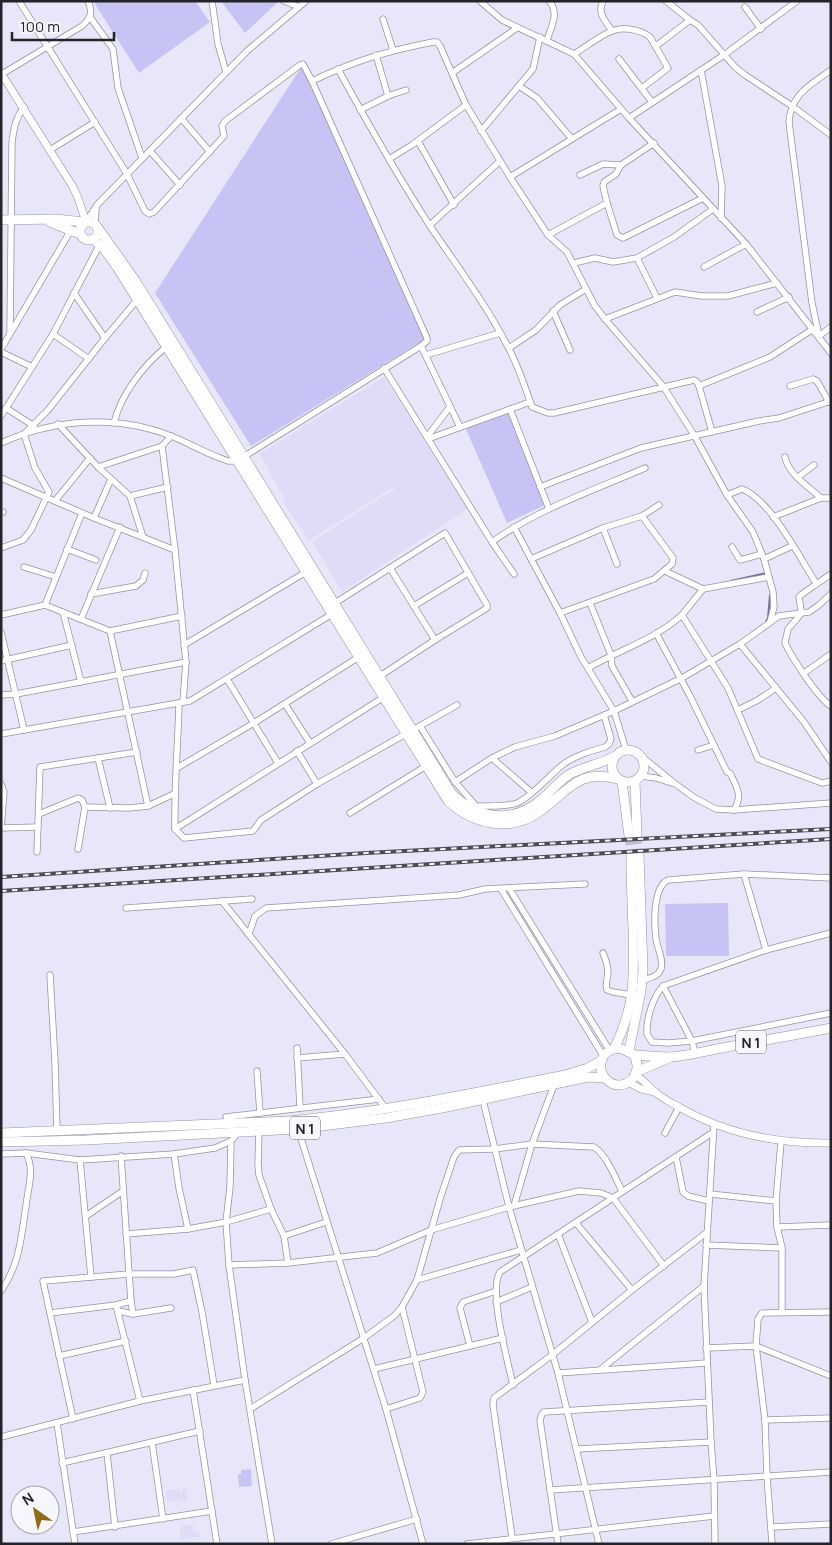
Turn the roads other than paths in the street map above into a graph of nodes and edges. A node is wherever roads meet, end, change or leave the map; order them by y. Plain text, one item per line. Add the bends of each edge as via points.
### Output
1 (19, 1) edge
2 (88, 1) edge
3 (213, 1) edge
4 (219, 1) edge
5 (284, 1) edge
6 (306, 1) edge
7 (480, 1) edge
8 (549, 1) edge
9 (603, 1) edge
10 (666, 1) edge
11 (797, 1) edge
12 (299, 7) junction
13 (745, 8) dead end
14 (90, 17) junction
15 (383, 19) dead end
16 (690, 20) junction
17 (517, 28) junction
18 (761, 29) junction
19 (612, 31) junction
20 (544, 39) junction
21 (656, 46) junction
22 (48, 47) junction
23 (393, 50) junction
24 (574, 54) junction
25 (376, 55) junction
26 (724, 55) junction
27 (619, 59) dead end
28 (338, 69) junction
29 (701, 70) junction
30 (831, 70) edge
31 (226, 72) junction
32 (452, 73) junction
33 (2, 74) edge
34 (312, 81) junction
35 (519, 86) junction
36 (642, 88) junction
37 (406, 90) dead end
38 (388, 96) junction
39 (652, 102) junction
40 (466, 105) junction
41 (792, 106) junction
42 (24, 107) junction
43 (621, 109) junction
44 (360, 110) junction
45 (181, 118) junction
46 (628, 118) junction
47 (95, 122) junction
48 (481, 131) junction
49 (831, 135) edge
50 (572, 139) junction
51 (418, 141) junction
52 (654, 144) junction
53 (50, 150) junction
54 (150, 151) junction
55 (210, 152) junction
56 (142, 158) junction
57 (389, 159) junction
58 (500, 161) junction
59 (621, 165) junction
60 (127, 174) junction
61 (580, 175) dead end
62 (510, 177) junction
63 (180, 185) junction
64 (703, 198) junction
65 (607, 203) junction
66 (454, 205) junction
67 (713, 209) junction
68 (722, 218) junction
69 (1, 220) edge
70 (11, 220) junction
71 (45, 220) junction
72 (90, 223) junction
73 (430, 225) junction
74 (76, 232) junction
75 (548, 235) junction
76 (97, 242) junction
77 (746, 244) junction
78 (637, 258) junction
79 (574, 263) junction
80 (704, 267) dead end
81 (777, 283) junction
82 (586, 290) junction
83 (74, 293) junction
84 (789, 297) junction
85 (657, 298) junction
86 (137, 300) junction
87 (553, 311) junction
88 (757, 312) dead end
89 (605, 319) junction
90 (831, 327) edge
91 (813, 329) junction
92 (500, 332) junction
93 (10, 333) junction
94 (53, 334) junction
95 (819, 336) junction
96 (105, 338) junction
97 (828, 345) edge
98 (166, 346) junction
99 (421, 346) junction
100 (509, 348) junction
101 (1, 350) edge
102 (570, 350) dead end
103 (831, 353) edge
104 (426, 355) junction
105 (89, 358) junction
106 (32, 367) junction
107 (384, 368) junction
108 (663, 386) junction
109 (699, 386) junction
110 (790, 386) dead end
111 (530, 402) junction
112 (830, 402) edge
113 (6, 408) junction
114 (449, 408) junction
115 (510, 409) junction
116 (1, 416) edge
117 (114, 423) junction
118 (58, 424) junction
119 (34, 426) junction
120 (460, 427) junction
121 (712, 432) junction
122 (24, 434) junction
123 (694, 435) junction
124 (171, 436) junction
125 (428, 438) junction
126 (1, 444) edge
127 (162, 446) junction
128 (785, 457) dead end
129 (90, 458) junction
130 (240, 459) junction
131 (814, 465) dead end
132 (98, 467) junction
133 (645, 468) dead end
134 (798, 477) junction
135 (1, 478) edge
136 (111, 478) junction
137 (168, 487) junction
138 (540, 487) junction
139 (727, 495) junction
140 (130, 496) junction
141 (46, 498) junction
142 (821, 498) junction
143 (831, 498) edge
144 (55, 501) junction
145 (659, 505) dead end
146 (549, 509) junction
147 (82, 513) junction
148 (642, 516) junction
149 (773, 517) junction
150 (94, 518) junction
151 (120, 527) junction
152 (514, 527) junction
153 (603, 528) junction
154 (144, 537) junction
155 (492, 542) junction
156 (792, 546) junction
157 (732, 547) dead end
158 (1, 548) edge
159 (67, 549) junction
160 (175, 550) junction
161 (763, 556) junction
162 (96, 560) dead end
163 (531, 560) junction
164 (617, 564) dead end
165 (24, 566) dead end
166 (390, 568) junction
167 (665, 570) junction
168 (306, 572) junction
169 (145, 573) dead end
170 (468, 573) junction
171 (514, 574) dead end
172 (831, 574) edge
173 (56, 577) junction
174 (769, 577) junction
175 (816, 584) junction
176 (703, 589) junction
177 (92, 594) junction
178 (831, 594) edge
179 (335, 603) junction
180 (590, 603) junction
181 (45, 605) junction
182 (414, 606) junction
183 (63, 612) junction
184 (560, 613) junction
185 (801, 613) junction
186 (332, 614) junction
187 (1, 615) edge
188 (682, 615) junction
189 (182, 616) junction
190 (81, 619) junction
191 (770, 622) junction
192 (110, 631) junction
193 (1, 632) edge
194 (656, 633) junction
195 (434, 640) junction
196 (740, 644) junction
197 (72, 645) junction
198 (184, 645) junction
199 (831, 654) edge
200 (610, 655) junction
201 (359, 657) junction
202 (4, 660) edge
203 (186, 662) junction
204 (713, 662) junction
205 (588, 668) junction
206 (804, 673) junction
207 (120, 674) junction
208 (380, 676) junction
209 (679, 678) junction
210 (227, 679) junction
211 (81, 682) junction
212 (776, 688) junction
213 (16, 694) junction
214 (1, 695) edge
215 (384, 697) junction
216 (632, 701) junction
217 (181, 703) junction
218 (285, 704) junction
219 (456, 705) dead end
220 (831, 706) edge
221 (738, 710) junction
222 (614, 711) junction
223 (128, 712) junction
224 (604, 715) junction
225 (254, 723) junction
226 (24, 730) junction
227 (413, 730) junction
228 (1, 734) edge
229 (310, 743) junction
230 (714, 745) junction
231 (626, 750) junction
232 (698, 750) dead end
233 (297, 751) junction
234 (137, 752) junction
235 (615, 756) junction
236 (641, 756) junction
237 (98, 758) junction
238 (492, 758) junction
239 (278, 762) junction
240 (831, 762) edge
241 (426, 766) junction
242 (177, 768) junction
243 (638, 778) junction
244 (620, 780) junction
245 (831, 781) edge
246 (455, 782) junction
247 (674, 783) junction
248 (1, 784) edge
249 (318, 784) junction
250 (531, 792) junction
251 (174, 794) junction
252 (831, 803) edge
253 (148, 806) junction
254 (85, 807) junction
255 (110, 808) junction
256 (479, 809) junction
257 (734, 810) junction
258 (350, 813) dead end
259 (39, 814) junction
260 (38, 827) junction
261 (175, 829) junction
262 (78, 849) dead end
263 (38, 852) dead end
264 (744, 874) junction
265 (831, 878) edge
266 (585, 884) dead end
267 (509, 888) junction
268 (500, 889) junction
269 (252, 899) dead end
270 (222, 901) junction
271 (126, 908) dead end
272 (248, 934) junction
273 (831, 934) edge
274 (766, 950) junction
275 (603, 953) dead end
276 (50, 975) dead end
277 (642, 981) junction
278 (663, 986) junction
279 (632, 995) junction
280 (831, 1012) edge
281 (831, 1028) edge
282 (692, 1041) junction
283 (297, 1048) dead end
284 (631, 1052) junction
285 (695, 1053) junction
286 (345, 1054) junction
287 (607, 1054) junction
288 (671, 1057) junction
289 (297, 1058) junction
290 (257, 1071) dead end
291 (636, 1074) junction
292 (605, 1078) junction
293 (628, 1082) junction
294 (554, 1085) junction
295 (655, 1092) junction
296 (379, 1100) junction
297 (483, 1100) junction
298 (679, 1107) junction
299 (300, 1108) junction
300 (386, 1109) junction
301 (260, 1113) junction
302 (226, 1117) dead end
303 (714, 1124) junction
304 (298, 1129) junction
305 (57, 1131) junction
306 (259, 1131) junction
307 (239, 1132) junction
308 (1, 1133) edge
309 (712, 1133) junction
310 (665, 1134) dead end
311 (231, 1141) junction
312 (1, 1142) edge
313 (781, 1142) junction
314 (831, 1143) edge
315 (532, 1144) junction
316 (494, 1149) junction
317 (26, 1153) junction
318 (1, 1154) edge
319 (174, 1154) junction
320 (121, 1156) junction
321 (676, 1157) junction
322 (80, 1160) junction
323 (122, 1191) junction
324 (622, 1191) junction
325 (709, 1197) junction
326 (613, 1198) junction
327 (776, 1201) junction
328 (512, 1206) junction
329 (271, 1209) junction
330 (86, 1216) junction
331 (226, 1222) junction
332 (326, 1222) junction
333 (576, 1223) junction
334 (831, 1225) edge
335 (777, 1227) junction
336 (188, 1229) junction
337 (430, 1230) junction
338 (706, 1233) junction
339 (126, 1234) junction
340 (558, 1234) junction
341 (284, 1236) junction
342 (706, 1245) junction
343 (782, 1248) junction
344 (522, 1253) junction
345 (338, 1257) junction
346 (288, 1263) junction
347 (230, 1265) junction
348 (664, 1266) junction
349 (129, 1274) junction
350 (91, 1277) junction
351 (416, 1280) junction
352 (704, 1286) junction
353 (532, 1288) junction
354 (632, 1290) junction
355 (1, 1291) edge
356 (496, 1291) junction
357 (130, 1300) junction
358 (496, 1302) junction
359 (402, 1307) junction
360 (117, 1308) junction
361 (170, 1308) dead end
362 (782, 1312) junction
363 (831, 1312) edge
364 (50, 1313) junction
365 (133, 1314) junction
366 (592, 1322) junction
367 (364, 1338) junction
368 (503, 1338) junction
369 (126, 1341) junction
370 (470, 1346) junction
371 (756, 1346) junction
372 (706, 1348) junction
373 (552, 1355) junction
374 (59, 1356) junction
375 (415, 1359) junction
376 (707, 1362) junction
377 (601, 1369) junction
378 (374, 1370) junction
379 (558, 1373) junction
380 (831, 1376) edge
381 (245, 1380) junction
382 (214, 1385) junction
383 (513, 1385) junction
384 (193, 1390) junction
385 (140, 1401) junction
386 (709, 1402) junction
387 (250, 1409) junction
388 (386, 1409) junction
389 (566, 1411) junction
390 (831, 1418) edge
391 (73, 1419) junction
392 (765, 1420) junction
393 (57, 1423) junction
394 (200, 1430) junction
395 (1, 1436) edge
396 (152, 1442) junction
397 (711, 1442) junction
398 (577, 1449) junction
399 (107, 1453) junction
400 (62, 1463) junction
401 (831, 1472) edge
402 (767, 1476) junction
403 (714, 1480) junction
404 (586, 1488) junction
405 (550, 1490) junction
406 (212, 1511) junction
407 (714, 1516) junction
408 (163, 1519) junction
409 (417, 1519) junction
410 (831, 1524) edge
411 (116, 1527) junction
412 (772, 1527) junction
413 (596, 1529) junction
414 (73, 1532) junction
415 (556, 1532) junction
416 (512, 1537) junction
417 (346, 1542) edge
418 (75, 1544) edge
419 (216, 1544) edge
420 (272, 1544) edge
421 (331, 1544) edge
422 (423, 1544) edge
423 (467, 1544) edge
424 (558, 1544) edge
425 (599, 1544) edge
426 (715, 1544) edge
427 (772, 1544) edge

1 - 22 street
2 - 14 street
3 - 4 street
3 - 31 street via 218,44
5 - 12 street
6 - 12 street
7 - 17 street
8 - 20 street via 555,12
9 - 19 street via 601,15
10 - 16 street
11 - 18 street
12 - 31 street
13 - 18 street
14 - 22 street via 82,26
14 - 56 street via 113,49 118,88
15 - 23 street
16 - 21 street
16 - 26 street via 698,24
17 - 20 street
17 - 32 street
18 - 26 street
19 - 21 street via 640,32
19 - 24 street
20 - 24 street
20 - 35 street via 533,69
21 - 36 street via 668,68
22 - 33 street
22 - 47 street
23 - 25 street
23 - 32 street via 436,42
24 - 43 street
25 - 28 street
25 - 38 street
26 - 29 street
26 - 41 street via 745,75
27 - 36 street
28 - 34 street
28 - 44 street
29 - 39 street
29 - 68 street via 722,186
30 - 41 street via 805,88
31 - 45 street
32 - 40 street
33 - 42 street
34 - 55 street via 306,67 300,65 225,121 222,126 224,136
34 - 99 street via 426,334 427,341
35 - 48 street
35 - 50 street via 537,98
36 - 39 street
37 - 38 street
38 - 44 street
39 - 46 street
40 - 48 street
40 - 51 street
41 - 49 street
41 - 95 street via 789,130
42 - 53 street
42 - 70 street via 17,116 12,142
43 - 46 street
43 - 50 street
44 - 57 street
45 - 54 street
45 - 55 street
46 - 52 street
47 - 53 street
47 - 60 street
48 - 58 street
50 - 62 street
51 - 57 street
51 - 66 street
52 - 59 street
52 - 64 street
53 - 72 street
54 - 56 street
54 - 63 street
55 - 63 street
56 - 60 street
57 - 73 street
58 - 62 street
58 - 66 street
59 - 61 street via 603,164
59 - 65 street via 616,174 604,182
60 - 63 street via 149,214
60 - 72 street via 97,205
62 - 75 street
64 - 65 street via 624,238 617,235
64 - 67 street
65 - 75 street
66 - 73 street
67 - 68 street
67 - 78 street
68 - 77 street
69 - 70 main road
70 - 71 main road
70 - 93 street
71 - 72 main road
71 - 74 main road
72 - 74 main road
72 - 76 main road via 98,233
72 - 130 main road via 135,280
73 - 92 street
74 - 76 main road via 84,239
74 - 93 street
75 - 79 street
76 - 83 street
76 - 86 main road
77 - 80 street
77 - 81 street
78 - 79 street via 610,262 596,258
78 - 85 street
79 - 82 street
81 - 84 street
81 - 85 street via 728,296 678,292
82 - 87 street
82 - 89 street
83 - 94 street
83 - 96 street
84 - 88 street
84 - 91 street
85 - 89 street
86 - 96 street
86 - 98 main road
87 - 100 street via 536,330
87 - 102 street
89 - 108 street
90 - 95 street
91 - 95 street
91 - 109 street via 770,357
92 - 100 street
92 - 104 street
93 - 101 street
94 - 105 street
94 - 106 street
95 - 97 street
96 - 105 street
97 - 103 street
98 - 117 street via 136,380 121,403
98 - 130 main road
99 - 104 street
99 - 107 street
100 - 111 street
101 - 106 street
104 - 114 street
105 - 119 street
106 - 113 street
107 - 125 street
107 - 130 street
108 - 109 street via 694,380
108 - 111 street via 554,413 532,407
108 - 123 street
109 - 121 street
110 - 112 street via 817,381
111 - 115 street
112 - 121 street via 779,418
113 - 116 street
113 - 119 street
114 - 120 street
114 - 125 street
115 - 120 street
115 - 138 street
117 - 118 street
117 - 124 street
118 - 122 street
118 - 129 street
119 - 122 street
120 - 125 street
121 - 123 street
122 - 126 street
122 - 141 street via 35,468 48,492
123 - 138 street via 641,448
123 - 139 street
124 - 127 street
124 - 130 street via 228,461
125 - 155 street
127 - 132 street
127 - 137 street
128 - 134 street via 786,464
129 - 132 street
129 - 144 street
130 - 168 main road
130 - 179 main road
131 - 134 street
132 - 136 street
133 - 146 street
134 - 142 street
135 - 141 street
136 - 140 street
136 - 150 street
137 - 140 street
137 - 160 street
138 - 146 street
139 - 149 street via 744,489
139 - 161 street via 753,532
140 - 154 street
141 - 144 street
141 - 158 street via 23,540
142 - 143 street
142 - 149 street
144 - 147 street
145 - 148 street
146 - 152 street
147 - 150 street
147 - 159 street
148 - 153 street
148 - 167 street via 673,558
149 - 156 street
150 - 151 street
151 - 154 street
151 - 177 street
152 - 155 street
152 - 163 street
153 - 163 street
153 - 164 street
154 - 160 street
155 - 171 street
156 - 161 street
156 - 175 street
157 - 161 street via 740,560
159 - 162 street
159 - 173 street
160 - 189 street
161 - 174 street
163 - 184 street
165 - 173 street
166 - 170 street via 445,533
166 - 179 street
166 - 182 street
167 - 176 street
167 - 180 street via 654,579
168 - 186 main road
168 - 198 street
169 - 177 street via 136,586
170 - 182 street
170 - 195 street via 487,608
172 - 175 street
173 - 181 street
174 - 176 street
174 - 191 street via 774,607
175 - 185 street via 800,597
176 - 188 street
177 - 190 street
178 - 185 street via 813,609
179 - 208 main road
180 - 184 street
180 - 200 street
181 - 183 street
181 - 187 street
182 - 195 street
183 - 190 street
183 - 197 street
184 - 205 street
185 - 191 street via 781,615
185 - 206 street via 788,629 785,644
186 - 201 main road
186 - 210 street
188 - 194 street
188 - 204 street
189 - 192 street
189 - 198 street
190 - 192 street
191 - 196 street
192 - 207 street
193 - 202 street
194 - 200 street
194 - 209 street
195 - 208 street
196 - 204 street
196 - 212 street
197 - 202 street
197 - 211 street
198 - 203 street
199 - 206 street
200 - 205 street
200 - 216 street via 612,666
201 - 215 main road
201 - 218 street
202 - 213 street
203 - 207 street
203 - 217 street
204 - 209 street
204 - 221 street
205 - 222 street
206 - 220 street
207 - 211 street
207 - 223 street
208 - 227 main road
209 - 216 street
209 - 230 street
210 - 217 street
210 - 225 street
211 - 213 street
212 - 221 street
212 - 240 street
213 - 214 street
213 - 226 street
215 - 227 main road
215 - 229 street
216 - 222 street
217 - 223 street
217 - 242 street
218 - 225 street
218 - 229 street
219 - 227 street
221 - 245 street via 758,759 822,783
222 - 224 street
222 - 231 street
223 - 226 street
223 - 234 street
224 - 238 street
224 - 250 street via 612,739 609,744 572,759
225 - 239 street
225 - 242 street
226 - 228 street
227 - 241 main road
227 - 246 street
227 - 249 street
227 - 256 main road via 452,794 461,802
229 - 233 street
230 - 232 street
230 - 257 street via 740,795
231 - 235 main road
231 - 236 main road
233 - 239 street
233 - 249 street
234 - 237 street
234 - 253 street
235 - 244 main road via 612,768
235 - 256 main road via 562,779 527,810 500,816
236 - 243 main road via 645,764
236 - 247 street
237 - 255 street
237 - 259 street via 40,767
238 - 246 street
238 - 250 street
239 - 261 street
241 - 244 main road via 455,808 478,820 504,824 538,813 577,781 604,775
241 - 258 street
242 - 251 street
243 - 244 main road
243 - 244 main road via 633,835
243 - 247 street
246 - 256 street
247 - 257 street via 708,806
248 - 260 street via 4,792 1,828
249 - 261 street via 261,820 254,831 184,838
250 - 256 street via 517,802
251 - 253 street
251 - 261 street
252 - 257 street
253 - 255 street
254 - 255 street
254 - 259 street via 78,798
254 - 262 street
259 - 260 street
260 - 263 street
264 - 265 street
264 - 274 street
264 - 277 street via 664,882 657,894 655,926 661,969 657,975
266 - 267 street
267 - 268 street
267 - 287 street
268 - 272 street via 459,895 266,908 255,916
268 - 287 street
269 - 270 street
270 - 271 street
270 - 272 street
272 - 286 street
273 - 274 street
274 - 278 street
275 - 279 street via 608,972 607,990
276 - 305 street
277 - 279 main road via 643,948 635,854 635,972
277 - 284 main road
278 - 282 street
278 - 282 street via 651,1010 646,1030 648,1038 658,1043
279 - 287 main road via 624,1026
280 - 282 street
281 - 285 main road, N 1
282 - 285 street
283 - 289 street
284 - 287 main road via 624,1049
284 - 288 main road
284 - 291 main road via 637,1063
285 - 288 main road, N 1
286 - 289 street
286 - 296 street
287 - 292 main road via 602,1072
287 - 300 main road, N 1 via 588,1068 566,1074
288 - 291 main road, N 1
289 - 299 street
290 - 301 street
291 - 293 main road, N 1
291 - 295 street
292 - 293 main road, N 1 via 615,1084
292 - 294 main road, N 1 via 588,1077
293 - 295 street
294 - 297 main road, N 1
294 - 315 street
295 - 298 street
296 - 299 street
296 - 300 street
297 - 304 main road, N 1 via 386,1118
297 - 316 street
298 - 303 street
298 - 310 street
299 - 301 street
300 - 305 main road, N 1 via 289,1121
301 - 302 street
303 - 309 street
303 - 313 street
304 - 306 main road, N 1
304 - 332 street
305 - 308 main road, N 1
306 - 307 main road, N 1
306 - 329 street via 259,1175
307 - 311 street
307 - 312 main road, N 1
309 - 321 street
309 - 325 street
311 - 319 street via 215,1148
311 - 331 street
313 - 314 street
313 - 327 street
315 - 316 street
315 - 324 street via 594,1147 603,1156
315 - 328 street
316 - 328 street
316 - 337 street via 462,1149 456,1153
317 - 318 street
317 - 322 street
317 - 355 street via 31,1165 23,1237 7,1284
319 - 320 street
319 - 336 street
320 - 322 street
320 - 323 street
321 - 324 street
321 - 325 street via 683,1192 688,1196
322 - 330 street
323 - 330 street
323 - 339 street
324 - 326 street
325 - 327 street
325 - 338 street
326 - 328 street via 579,1191
326 - 333 street
326 - 348 street
327 - 335 street
328 - 337 street
328 - 344 street
329 - 331 street
329 - 341 street
330 - 350 street
331 - 336 street
331 - 347 street
332 - 341 street
332 - 345 street
333 - 340 street
333 - 354 street
334 - 335 street
335 - 343 street
336 - 339 street
337 - 345 street via 382,1252
337 - 351 street
338 - 342 street
338 - 348 street
339 - 349 street
340 - 344 street
340 - 366 street
341 - 346 street
342 - 343 street
342 - 352 street
343 - 362 street
344 - 351 street
344 - 353 street
344 - 356 street via 500,1272 495,1281
345 - 346 street
345 - 367 street
346 - 347 street
347 - 381 street
348 - 354 street
349 - 350 street
349 - 357 street
349 - 382 street via 195,1272
350 - 364 street via 43,1281
351 - 359 street
352 - 372 street
352 - 377 street
353 - 358 street
353 - 373 street
354 - 366 street
356 - 358 street
356 - 370 street via 461,1304
357 - 360 street
357 - 365 street
358 - 368 street
359 - 367 street
359 - 375 street
360 - 364 street
360 - 365 street
360 - 369 street
361 - 365 street
362 - 363 street
362 - 371 street via 759,1316
364 - 374 street
366 - 373 street
367 - 378 street
367 - 387 street
368 - 370 street
368 - 383 street
369 - 374 street
369 - 385 street
370 - 375 street
371 - 372 street
371 - 380 street
371 - 392 street
372 - 376 street
373 - 379 street
373 - 383 street
374 - 391 street
375 - 378 street
375 - 388 street via 422,1396
376 - 377 street
376 - 386 street
377 - 379 street
378 - 388 street
379 - 389 street
381 - 382 street
381 - 387 street
382 - 384 street
383 - 416 street via 494,1398 493,1405
384 - 385 street
384 - 394 street
385 - 391 street
386 - 389 street
386 - 397 street
387 - 420 street
388 - 409 street
389 - 398 street
389 - 405 street via 544,1412 540,1416
390 - 392 street
391 - 393 street
392 - 402 street
393 - 395 street
393 - 400 street
394 - 396 street
394 - 406 street
396 - 399 street
396 - 408 street
397 - 398 street
397 - 403 street
398 - 404 street
399 - 400 street
399 - 411 street
400 - 414 street
401 - 402 street
402 - 403 street
402 - 412 street
403 - 404 street
403 - 407 street
404 - 405 street
404 - 413 street
405 - 415 street
406 - 408 street
406 - 419 street
407 - 413 street
407 - 426 street
408 - 411 street
409 - 417 street
409 - 422 street
410 - 412 street
411 - 414 street
412 - 427 street
413 - 415 street
413 - 425 street
414 - 418 street
415 - 416 street
415 - 424 street
416 - 423 street
417 - 421 street

